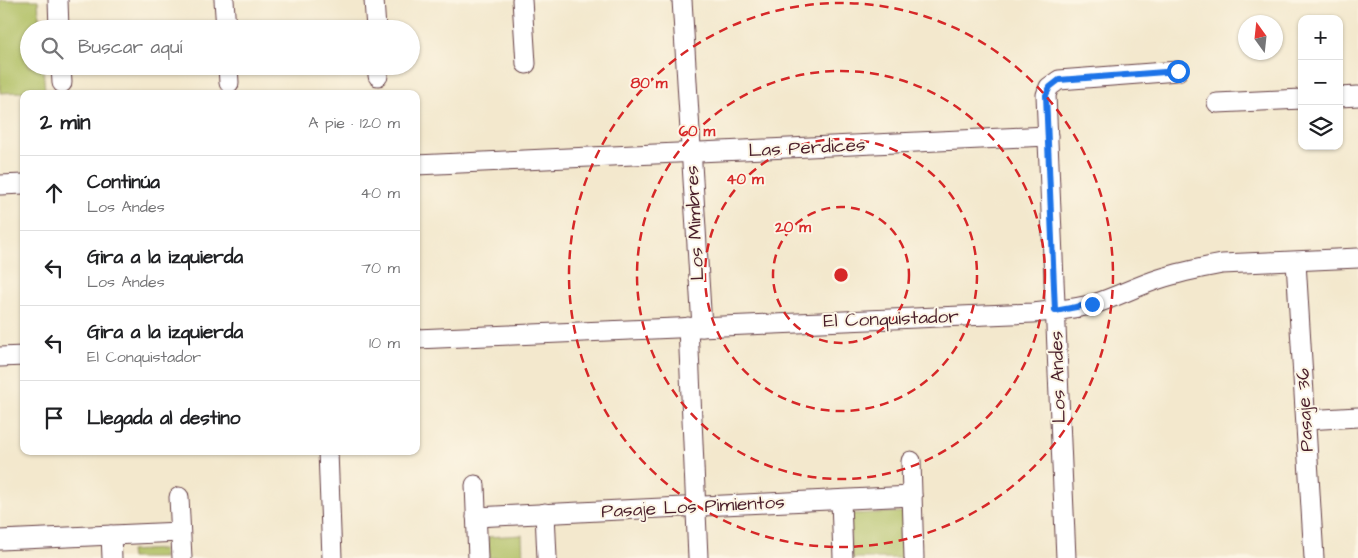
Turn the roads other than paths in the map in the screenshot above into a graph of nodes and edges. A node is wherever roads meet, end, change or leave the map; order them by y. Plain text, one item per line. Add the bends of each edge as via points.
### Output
1 (58, 0) edge
2 (224, 0) edge
3 (374, 0) edge
4 (522, 0) edge
5 (682, 0) edge
6 (59, 20) edge
7 (225, 20) edge
8 (375, 20) edge
9 (526, 64) dead end
10 (1178, 71) dead end
11 (1358, 96) edge
12 (1343, 97) edge
13 (1298, 99) edge
14 (1217, 104) dead end
15 (1048, 136) junction
16 (691, 153) junction
17 (420, 166) edge
18 (20, 184) edge
19 (0, 185) edge
20 (1358, 258) edge
21 (1296, 262) junction
22 (1055, 311) junction
23 (695, 327) junction
24 (420, 339) edge
25 (20, 356) edge
26 (0, 357) edge
27 (1358, 417) edge
28 (1306, 420) junction
29 (328, 455) edge
30 (911, 461) dead end
31 (475, 485) dead end
32 (912, 496) junction
33 (179, 497) dead end
34 (841, 500) junction
35 (696, 507) junction
36 (545, 513) junction
37 (476, 517) junction
38 (180, 532) junction
39 (111, 535) junction
40 (0, 540) edge
41 (112, 558) edge
42 (182, 558) edge
43 (332, 558) edge
44 (478, 558) edge
45 (547, 558) edge
46 (698, 558) edge
47 (843, 558) edge
48 (914, 558) edge
49 (1066, 558) edge
50 (1314, 558) edge

1 - 6 street
2 - 7 street
3 - 8 street
4 - 9 street
5 - 16 street, Los Mimbres
10 - 15 street, Los Andes via 1059,80 1046,95
11 - 12 street
13 - 14 street
15 - 16 street, Las Perdices
15 - 22 street, Los Andes
16 - 17 street, Las Perdices
16 - 23 street, Los Mimbres
18 - 19 street
20 - 21 street, El Conquistador
21 - 22 street, El Conquistador via 1222,264 1180,272 1092,304
21 - 28 street, Pasaje 36
22 - 23 street, El Conquistador
22 - 49 street, Los Andes
23 - 24 street, El Conquistador
23 - 35 street, Los Mimbres
25 - 26 street
27 - 28 street
28 - 50 street, Pasaje 36
29 - 43 street
30 - 32 street
31 - 37 street
32 - 34 street, Pasaje Los Pimientos
32 - 48 street
33 - 38 street
34 - 35 street, Pasaje Los Pimientos
34 - 47 street
35 - 36 street, Pasaje Los Pimientos
35 - 46 street, Los Mimbres
36 - 37 street, Pasaje Los Pimientos
36 - 45 street
37 - 44 street
38 - 39 street
38 - 42 street
39 - 40 street
39 - 41 street

